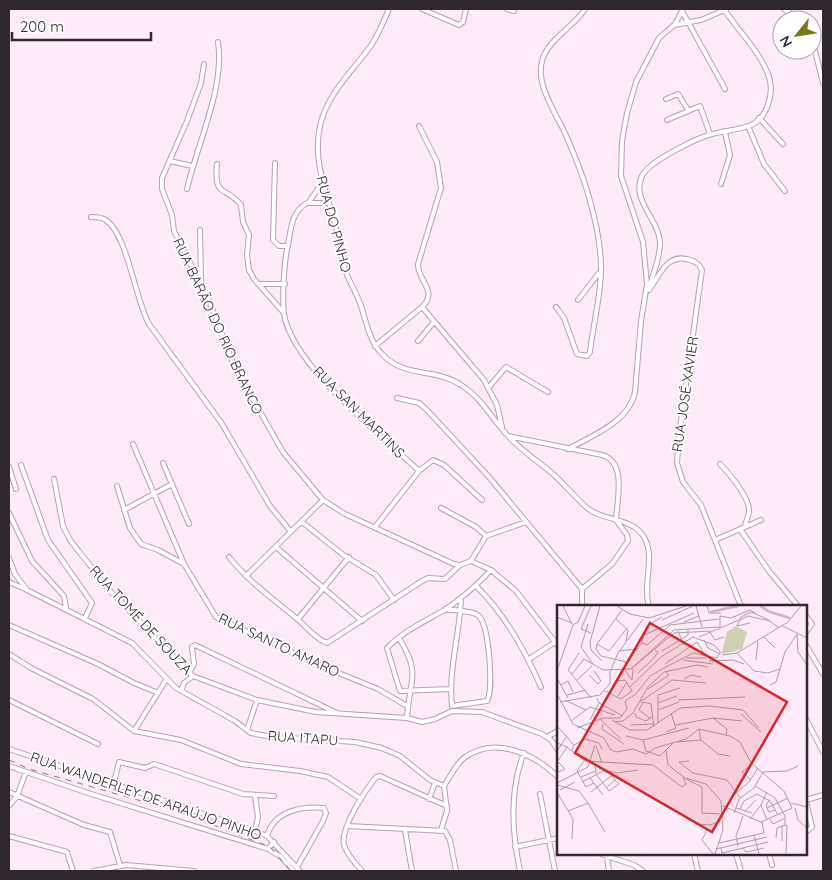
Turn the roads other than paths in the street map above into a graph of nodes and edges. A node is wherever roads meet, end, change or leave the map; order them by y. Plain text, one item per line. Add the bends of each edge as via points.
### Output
1 (389, 9) edge
2 (422, 9) edge
3 (466, 9) edge
4 (507, 9) edge
5 (585, 9) edge
6 (682, 10) edge
7 (726, 10) edge
8 (433, 11) edge
9 (514, 11) dead end
10 (688, 23) junction
11 (674, 25) junction
12 (218, 42) dead end
13 (817, 60) edge
14 (204, 64) dead end
15 (823, 83) edge
16 (725, 89) dead end
17 (666, 99) dead end
18 (688, 110) junction
19 (759, 118) junction
20 (667, 120) dead end
21 (419, 126) dead end
22 (748, 126) junction
23 (725, 132) junction
24 (710, 134) junction
25 (783, 144) dead end
26 (170, 161) junction
27 (275, 163) dead end
28 (217, 164) dead end
29 (192, 166) junction
30 (322, 183) junction
31 (721, 184) dead end
32 (187, 189) dead end
33 (785, 191) dead end
34 (309, 202) junction
35 (329, 203) junction
36 (91, 217) dead end
37 (200, 230) dead end
38 (288, 246) junction
39 (601, 272) junction
40 (200, 281) junction
41 (258, 284) junction
42 (285, 284) junction
43 (649, 290) junction
44 (646, 295) junction
45 (578, 300) dead end
46 (422, 307) junction
47 (556, 307) dead end
48 (284, 314) junction
49 (434, 322) junction
50 (418, 341) dead end
51 (374, 346) junction
52 (489, 387) junction
53 (548, 392) dead end
54 (397, 398) dead end
55 (503, 430) junction
56 (508, 436) junction
57 (133, 444) dead end
58 (568, 449) junction
59 (164, 463) dead end
60 (720, 464) dead end
61 (21, 465) dead end
62 (9, 467) edge
63 (419, 471) junction
64 (54, 479) dead end
65 (172, 484) junction
66 (117, 486) dead end
67 (16, 489) dead end
68 (154, 495) junction
69 (324, 500) junction
70 (482, 500) dead end
71 (441, 508) dead end
72 (124, 510) junction
73 (9, 513) edge
74 (616, 520) junction
75 (761, 520) dead end
76 (302, 522) junction
77 (526, 522) junction
78 (188, 524) dead end
79 (375, 527) junction
80 (745, 527) junction
81 (740, 529) junction
82 (291, 532) junction
83 (486, 536) junction
84 (715, 540) junction
85 (277, 548) junction
86 (229, 557) dead end
87 (349, 557) junction
88 (9, 558) edge
89 (471, 561) junction
90 (184, 564) junction
91 (10, 565) junction
92 (460, 565) junction
93 (9, 570) edge
94 (491, 570) junction
95 (246, 576) junction
96 (9, 582) edge
97 (476, 586) junction
98 (582, 589) junction
99 (28, 590) junction
100 (324, 590) junction
101 (461, 598) junction
102 (394, 600) junction
103 (582, 605) edge
104 (649, 605) edge
105 (741, 605) edge
106 (797, 605) edge
107 (66, 608) junction
108 (445, 609) junction
109 (460, 612) junction
110 (807, 617) edge
111 (85, 618) junction
112 (298, 619) junction
113 (362, 621) junction
114 (9, 625) edge
115 (807, 631) edge
116 (399, 638) junction
117 (557, 641) edge
118 (557, 643) edge
119 (807, 647) edge
120 (9, 654) edge
121 (528, 660) junction
122 (191, 674) junction
123 (823, 674) edge
124 (166, 680) junction
125 (540, 687) dead end
126 (450, 689) junction
127 (181, 691) junction
128 (156, 692) junction
129 (411, 692) junction
130 (9, 700) edge
131 (258, 700) junction
132 (407, 706) junction
133 (452, 708) junction
134 (341, 715) junction
135 (407, 718) junction
136 (807, 721) edge
137 (247, 730) junction
138 (134, 731) junction
139 (557, 732) edge
140 (548, 738) junction
141 (98, 744) dead end
142 (9, 749) edge
143 (557, 749) edge
144 (823, 752) edge
145 (524, 753) junction
146 (9, 766) edge
147 (26, 772) junction
148 (557, 776) edge
149 (114, 782) junction
150 (435, 783) junction
151 (444, 786) junction
152 (9, 792) edge
153 (540, 794) dead end
154 (823, 795) edge
155 (17, 796) junction
156 (255, 796) junction
157 (274, 796) dead end
158 (361, 799) junction
159 (429, 799) junction
160 (807, 801) edge
161 (807, 805) edge
162 (9, 806) edge
163 (447, 806) junction
164 (348, 826) junction
165 (405, 830) junction
166 (441, 830) junction
167 (255, 831) junction
168 (807, 831) edge
169 (9, 836) edge
170 (267, 836) junction
171 (557, 838) edge
172 (548, 841) junction
173 (274, 842) junction
174 (515, 847) junction
175 (268, 849) junction
176 (603, 855) edge
177 (694, 855) edge
178 (736, 855) edge
179 (769, 855) edge
180 (607, 857) junction
181 (120, 865) junction
182 (126, 865) junction
183 (772, 865) dead end
184 (146, 869) edge
185 (163, 870) edge
186 (297, 870) edge
187 (73, 871) edge
188 (94, 871) edge
189 (131, 871) edge
190 (194, 871) edge
191 (362, 871) edge
192 (412, 871) edge
193 (456, 871) edge
194 (520, 871) edge
195 (555, 871) edge
196 (609, 871) edge
197 (643, 871) edge
198 (698, 871) edge
199 (742, 871) edge

1 - 30 street, RUA DO PINHO via 375,39 340,86 322,118 318,142
2 - 8 street
3 - 8 street via 460,25
4 - 9 street
5 - 39 street via 580,18 548,48 541,62 541,71 544,88 568,139 590,200
6 - 10 street
6 - 11 street
7 - 10 street
7 - 19 street via 769,75 770,99
10 - 11 street
10 - 16 street
11 - 44 street via 656,42 636,82 622,141 621,176 644,249
12 - 29 street via 218,69 209,118
13 - 15 street
14 - 26 street, RUA BARÃO DO RIO BRANCO via 194,104
17 - 18 street via 678,94
18 - 20 street
18 - 24 street via 699,105 702,107
19 - 22 street
19 - 25 street
21 - 46 street via 437,162 441,188 418,264 429,296
22 - 23 street
22 - 33 street via 764,164
23 - 24 street
23 - 31 street via 730,154
24 - 43 street via 672,152 642,177 641,198 660,242
26 - 29 street
26 - 40 street, RUA BARÃO DO RIO BRANCO via 162,178 162,193 172,215 174,231
27 - 38 street via 273,240 279,246
28 - 41 street via 219,188 240,205 249,235 249,270
29 - 32 street
30 - 34 street, RUA SAN MARTINS
30 - 35 street, RUA DO PINHO
34 - 35 street
34 - 38 street, RUA SAN MARTINS via 295,212
35 - 51 street, RUA DO PINHO via 344,265
36 - 82 street via 103,218 113,227 149,324 216,416 277,518
37 - 40 street
38 - 42 street, RUA SAN MARTINS
39 - 45 street
39 - 47 street via 587,356 577,354 564,318
40 - 69 street, RUA BARÃO DO RIO BRANCO via 235,368 264,422 283,452
41 - 42 street
41 - 48 street
42 - 48 street, RUA SAN MARTINS
43 - 44 street
43 - 84 street, RUA JOSÉ XAVIER via 674,258 683,258 700,266 702,275 678,435 677,463 680,476 701,505
44 - 58 street via 635,392 630,405 608,427
46 - 49 street
46 - 51 street
48 - 63 street, RUA SAN MARTINS via 299,348 310,363
49 - 50 street
49 - 52 street
51 - 55 street, RUA DO PINHO via 402,369 441,376 461,385 482,402
52 - 53 street via 506,367
52 - 55 street
54 - 77 street via 418,402 426,409
55 - 56 street, RUA DO PINHO
56 - 58 street
56 - 74 street, RUA DO PINHO via 587,508 599,516
57 - 68 street, RUA SANTO AMARO
58 - 74 street via 612,460 618,476
59 - 65 street
60 - 80 street via 734,479 748,507
61 - 111 street via 48,540 92,603
62 - 67 street
63 - 70 street via 433,460 444,465
63 - 79 street
64 - 122 street, RUA TOMÉ DE SOUZA via 63,526 70,540 111,592
65 - 68 street
65 - 78 street
66 - 72 street
68 - 72 street
68 - 90 street, RUA SANTO AMARO
69 - 76 street
69 - 79 street, RUA BARÃO DO RIO BRANCO via 345,514
71 - 83 street
72 - 90 street via 140,544
73 - 107 street via 32,561 64,596
74 - 98 street via 627,535 627,544 608,568
74 - 104 street, RUA DO PINHO via 631,525 646,540
75 - 80 street
76 - 82 street
76 - 87 street
77 - 83 street
77 - 98 street
79 - 92 street, RUA BARÃO DO RIO BRANCO
80 - 81 street
81 - 84 street
81 - 106 street
82 - 85 street
83 - 89 street
84 - 105 street, RUA JOSÉ XAVIER
85 - 95 street
85 - 100 street
86 - 95 street
87 - 100 street
87 - 102 street via 376,575
88 - 91 street
89 - 92 street
89 - 94 street
90 - 132 street, RUA SANTO AMARO via 220,620 378,689
91 - 93 street
91 - 99 street
92 - 102 street via 448,577 425,580
94 - 97 street
94 - 117 street via 522,597
95 - 112 street
96 - 99 street, RUA ITAPU
97 - 101 street
97 - 121 street via 500,610
98 - 103 street
99 - 107 street, RUA ITAPU
100 - 112 street
100 - 113 street
101 - 108 street
101 - 109 street
102 - 113 street
107 - 111 street, RUA ITAPU
108 - 109 street
108 - 116 street
109 - 126 street
109 - 133 street via 478,615 484,624 491,689 487,701
110 - 115 street via 812,624
111 - 124 street, RUA ITAPU via 132,643
112 - 113 street via 322,641 330,642
114 - 128 street
116 - 129 street via 412,661
116 - 129 street via 386,648 386,652 399,689
118 - 121 street
119 - 123 street
120 - 138 street via 93,699
121 - 125 street
122 - 127 street
122 - 131 street, RUA TOMÉ DE SOUZA
122 - 134 street via 194,664 192,647 195,645
124 - 127 street, RUA ITAPU
124 - 128 street
126 - 129 street
126 - 133 street
127 - 137 street, RUA ITAPU
128 - 138 street
129 - 132 street
130 - 141 street
131 - 134 street, RUA TOMÉ DE SOUZA
131 - 137 street
132 - 135 street
133 - 135 street, RUA TOMÉ DE SOUZA via 435,719 422,722
133 - 140 street via 482,712
134 - 135 street, RUA TOMÉ DE SOUZA
136 - 144 street
137 - 150 street, RUA ITAPU via 254,735 355,742 382,748 400,756
138 - 158 street via 181,740 241,764 328,777
139 - 140 street
140 - 143 street
142 - 149 street, RUA WANDERLEY DE ARAÚJO PINHO
145 - 148 street
145 - 151 street via 501,747 476,752 461,762
145 - 174 street via 515,790
146 - 147 street
147 - 155 street
147 - 175 street
149 - 156 street via 120,764 124,762 145,768 154,764
149 - 167 street, RUA WANDERLEY DE ARAÚJO PINHO
150 - 151 street, RUA ITAPU
150 - 159 street
151 - 163 street
152 - 155 street
153 - 172 street
154 - 160 street
155 - 162 street
155 - 181 street via 108,831
156 - 157 street
156 - 167 street via 258,817
158 - 159 street via 380,776
158 - 164 street
159 - 163 street
161 - 168 street via 812,827
163 - 166 street
164 - 165 street
164 - 191 street via 345,846
165 - 166 street
165 - 192 street
166 - 193 street via 450,840
167 - 170 street, RUA WANDERLEY DE ARAÚJO PINHO
169 - 187 street via 67,852
170 - 173 street, RUA WANDERLEY DE ARAÚJO PINHO
170 - 186 street via 270,825 283,813 324,808 323,821
171 - 172 street
172 - 174 street
172 - 195 street
173 - 175 street
173 - 186 street, RUA WANDERLEY DE ARAÚJO PINHO
174 - 194 street
175 - 186 street
176 - 180 street
177 - 198 street
178 - 199 street
179 - 183 street
180 - 196 street
180 - 197 street
181 - 182 street
181 - 188 street
182 - 184 street
182 - 189 street
184 - 185 street
185 - 190 street

